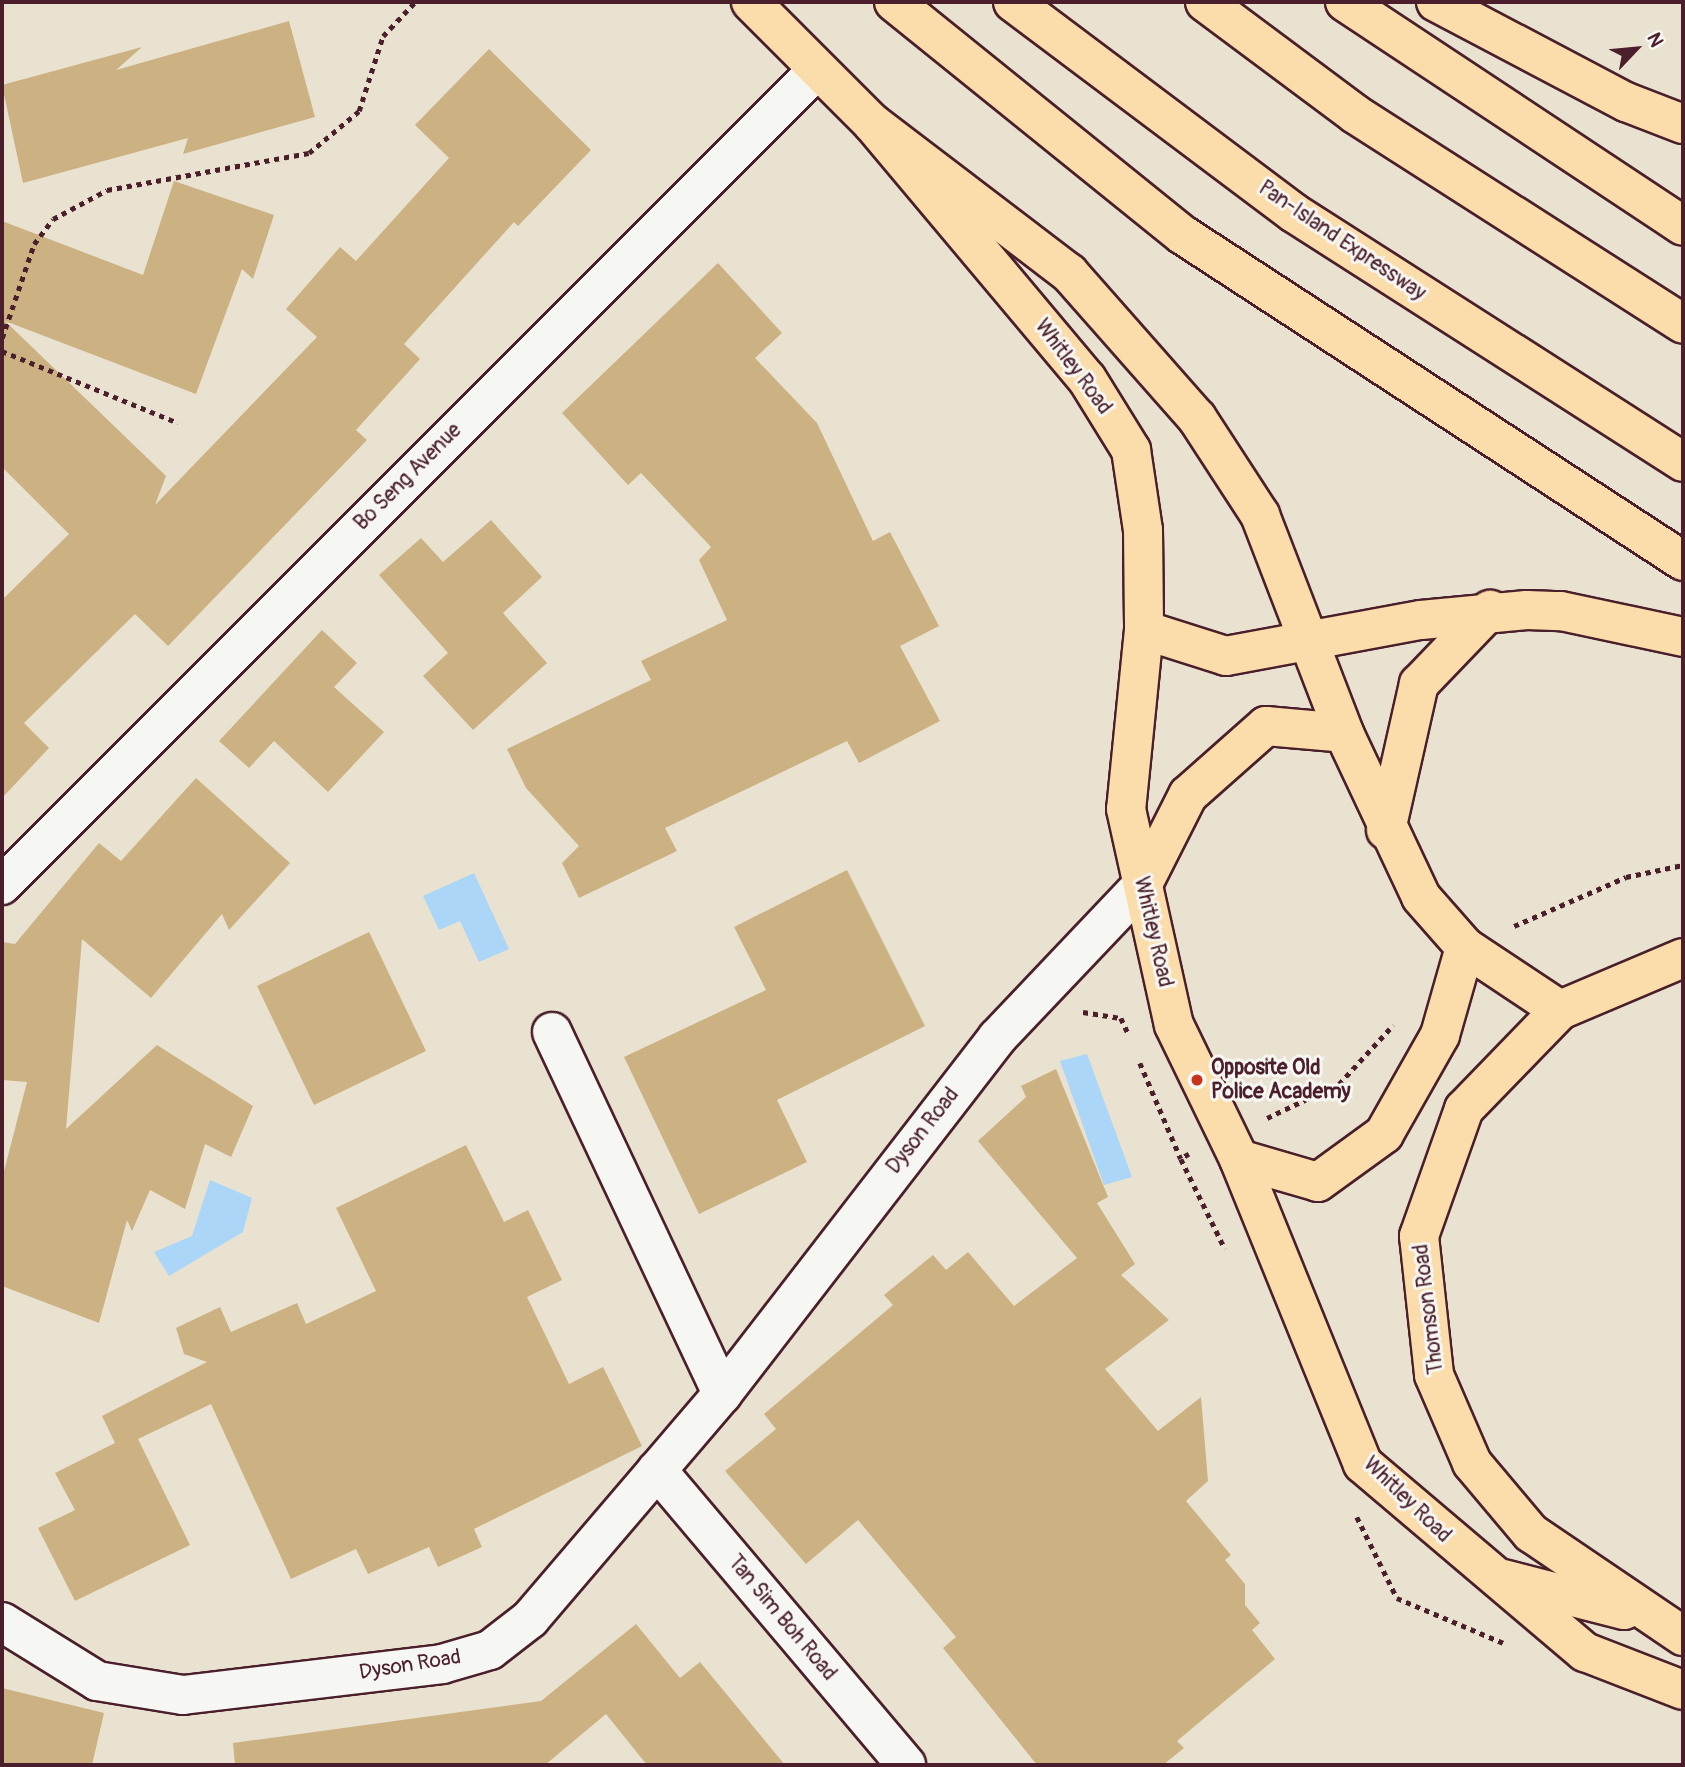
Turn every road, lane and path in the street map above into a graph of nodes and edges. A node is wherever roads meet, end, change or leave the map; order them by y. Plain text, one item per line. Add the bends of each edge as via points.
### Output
1 (415, 2) edge
2 (751, 2) edge
3 (894, 2) edge
4 (1013, 2) edge
5 (1205, 2) edge
6 (1345, 2) edge
7 (1436, 2) edge
8 (816, 71) junction
9 (872, 123) junction
10 (1683, 124) edge
11 (1683, 226) edge
12 (1683, 324) edge
13 (2, 338) edge
14 (2, 351) edge
15 (178, 423) dead end
16 (1683, 462) edge
17 (1683, 561) edge
18 (1490, 610) junction
19 (1144, 630) junction
20 (1683, 638) edge
21 (1311, 641) junction
22 (1344, 733) junction
23 (1386, 831) junction
24 (1143, 884) junction
25 (2, 885) edge
26 (1465, 947) junction
27 (1683, 958) edge
28 (1560, 1010) junction
29 (1121, 1018) dead end
30 (552, 1032) dead end
31 (1132, 1043) dead end
32 (1138, 1056) dead end
33 (1181, 1158) dead end
34 (1239, 1159) junction
35 (722, 1394) junction
36 (657, 1470) junction
37 (1487, 1575) junction
38 (1646, 1616) junction
39 (2, 1622) edge
40 (1683, 1636) edge
41 (1683, 1690) edge
42 (906, 1765) edge

1 - 13 path via 383,36 359,111 309,153 107,190 53,219 34,244
2 - 8 main road, Whitley Road
3 - 17 main road via 1183,235
4 - 16 main road, Pan-Island Expressway via 1294,213
5 - 12 main road via 1355,114
6 - 11 main road
7 - 10 main road via 1626,102
8 - 9 main road, Whitley Road
8 - 25 street, Bo Seng Avenue
9 - 19 main road, Whitley Road via 1087,379 1131,450 1143,530
9 - 21 main road, Whitley Road via 1069,273 1197,418 1259,515
14 - 15 path
18 - 20 main road via 1560,611
18 - 21 main road
18 - 23 main road via 1419,684
19 - 21 main road via 1226,656
19 - 24 main road, Whitley Road via 1126,809
21 - 22 main road, Whitley Road
22 - 23 main road, Whitley Road
22 - 24 main road via 1266,726 1188,795
23 - 26 main road, Whitley Road via 1420,897
24 - 34 main road, Whitley Road via 1174,1025
24 - 35 street, Dyson Road via 983,1055
26 - 28 main road
26 - 34 main road via 1440,1035 1384,1134 1318,1182
27 - 28 main road, Thomson Road
28 - 38 main road, Thomson Road via 1464,1109 1419,1236 1434,1375 1472,1463 1531,1533
29 - 31 path
30 - 35 street
32 - 33 path
34 - 37 main road, Whitley Road via 1363,1464
35 - 36 street, Dyson Road
36 - 39 street, Dyson Road via 530,1619 490,1650 442,1664 183,1695 139,1692 97,1681
36 - 42 street, Tan Sim Boh Road
37 - 38 main road, Whitley Road
37 - 41 main road via 1585,1652
38 - 40 main road, Thomson Road

